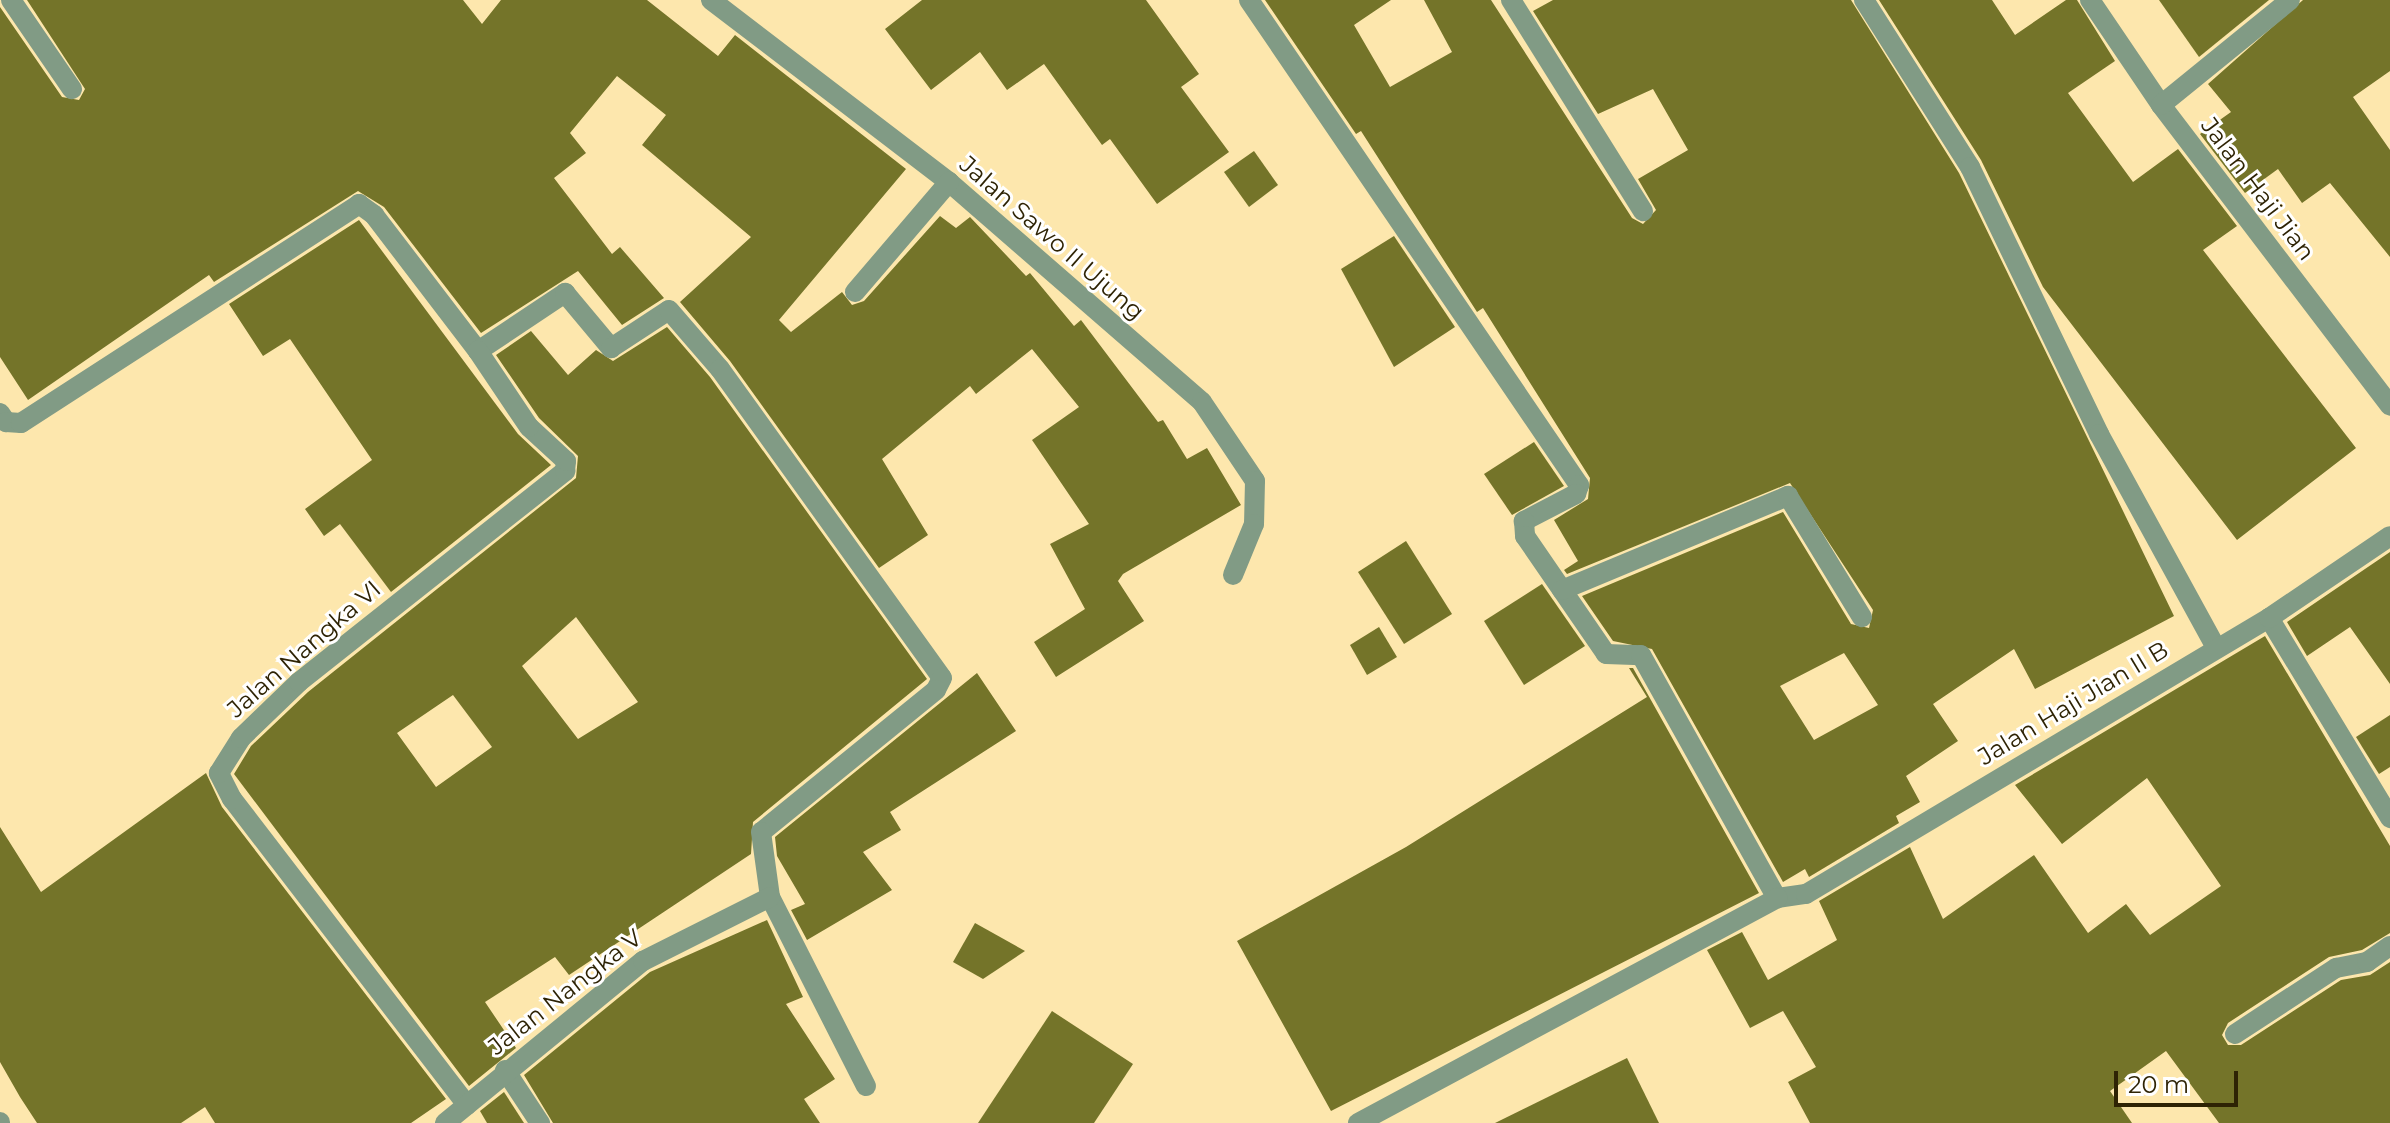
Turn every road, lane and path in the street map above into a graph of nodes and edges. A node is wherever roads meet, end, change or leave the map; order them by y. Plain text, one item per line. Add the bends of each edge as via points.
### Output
1 (11, 0) edge
2 (711, 0) edge
3 (1249, 0) edge
4 (1511, 0) edge
5 (1864, 0) edge
6 (2090, 0) edge
7 (2290, 0) edge
8 (72, 89) dead end
9 (2161, 105) junction
10 (949, 182) junction
11 (1643, 211) dead end
12 (855, 292) dead end
13 (478, 351) junction
14 (2390, 406) edge
15 (0, 413) edge
16 (2390, 536) edge
17 (1233, 575) dead end
18 (1562, 590) junction
19 (1862, 617) dead end
20 (2269, 618) junction
21 (2216, 648) junction
22 (2390, 818) edge
23 (770, 897) junction
24 (1777, 898) junction
25 (2390, 946) edge
26 (2235, 1034) dead end
27 (505, 1070) junction
28 (866, 1086) dead end
29 (467, 1105) junction
30 (445, 1123) edge
31 (540, 1123) edge
32 (1358, 1123) edge

1 - 8 street
2 - 10 street, Jalan Sawo II Ujung
3 - 18 street via 1579,485 1576,494 1521,526
4 - 11 street
5 - 21 street via 1970,167 2099,434
6 - 9 street, Jalan Haji Jian
7 - 9 street
9 - 14 street, Jalan Haji Jian
10 - 12 street
10 - 17 street, Jalan Sawo II Ujung via 1202,402 1231,437 1255,481 1256,506
13 - 15 street via 374,215 359,204 21,423 6,422
13 - 23 street via 565,293 611,348 669,310 720,369 939,668 942,678 936,690 761,832
13 - 29 street, Jalan Nangka VI via 529,427 566,461 565,471 299,682 241,738 219,773 232,799
16 - 20 street, Jalan Haji Jian II B
18 - 19 street via 1788,496
18 - 24 street via 1606,654 1641,655
20 - 21 street, Jalan Haji Jian II B
20 - 22 street
21 - 24 street, Jalan Haji Jian II B via 1806,894
23 - 27 street, Jalan Nangka V via 643,961
23 - 28 street
24 - 32 street, Jalan Haji Jian II B
25 - 26 street via 2367,962 2336,968
27 - 29 street, Jalan Nangka V
27 - 31 street
29 - 30 street, Jalan Nangka V

